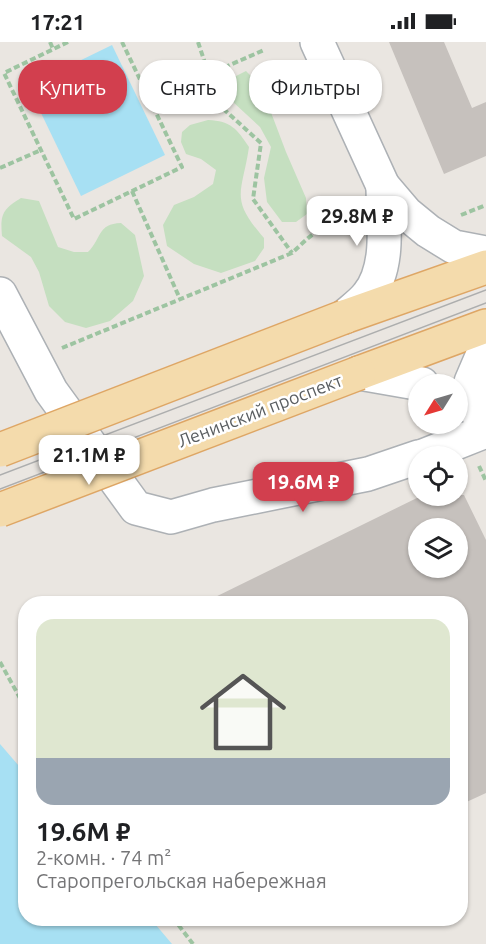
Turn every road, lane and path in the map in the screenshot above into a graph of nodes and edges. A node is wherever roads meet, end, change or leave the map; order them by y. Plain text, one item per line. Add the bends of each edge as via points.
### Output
1 (50, 42) edge
2 (68, 42) edge
3 (122, 42) edge
4 (198, 42) edge
5 (317, 42) edge
6 (54, 49) junction
7 (264, 50) dead end
8 (204, 60) edge
9 (237, 62) edge
10 (139, 77) edge
11 (157, 114) edge
12 (229, 114) edge
13 (41, 150) junction
14 (0, 168) edge
15 (383, 186) junction
16 (132, 191) junction
17 (357, 232) dead end
18 (292, 253) junction
19 (486, 253) edge
20 (486, 267) edge
21 (0, 294) edge
22 (180, 300) junction
23 (344, 316) junction
24 (486, 326) edge
25 (486, 347) edge
26 (34, 358) junction
27 (359, 373) junction
28 (408, 382) edge
29 (468, 390) edge
30 (468, 403) edge
31 (486, 431) edge
32 (448, 446) edge
33 (0, 450) edge
34 (408, 461) edge
35 (0, 510) edge
36 (0, 662) edge
37 (18, 695) edge
38 (179, 926) edge
39 (194, 944) edge

1 - 6 path
2 - 6 path
3 - 10 path
4 - 8 path
5 - 15 street
6 - 13 path via 4,73
7 - 9 path
11 - 16 path via 183,166
12 - 18 path via 261,143 253,199
13 - 14 path
13 - 16 path via 74,219
15 - 19 street via 428,231 454,246
15 - 23 street via 380,273 369,295
16 - 22 path
17 - 18 path via 338,225 316,231
18 - 22 path
20 - 23 main road
21 - 26 street
22 - 26 path
23 - 33 main road, bridge
24 - 27 main road, Ленинский проспект
25 - 29 street
26 - 34 street via 51,391 136,508 171,517 368,474
27 - 28 street
27 - 35 main road, Ленинский проспект, bridge
30 - 31 street
31 - 32 street
36 - 37 path
38 - 39 path

